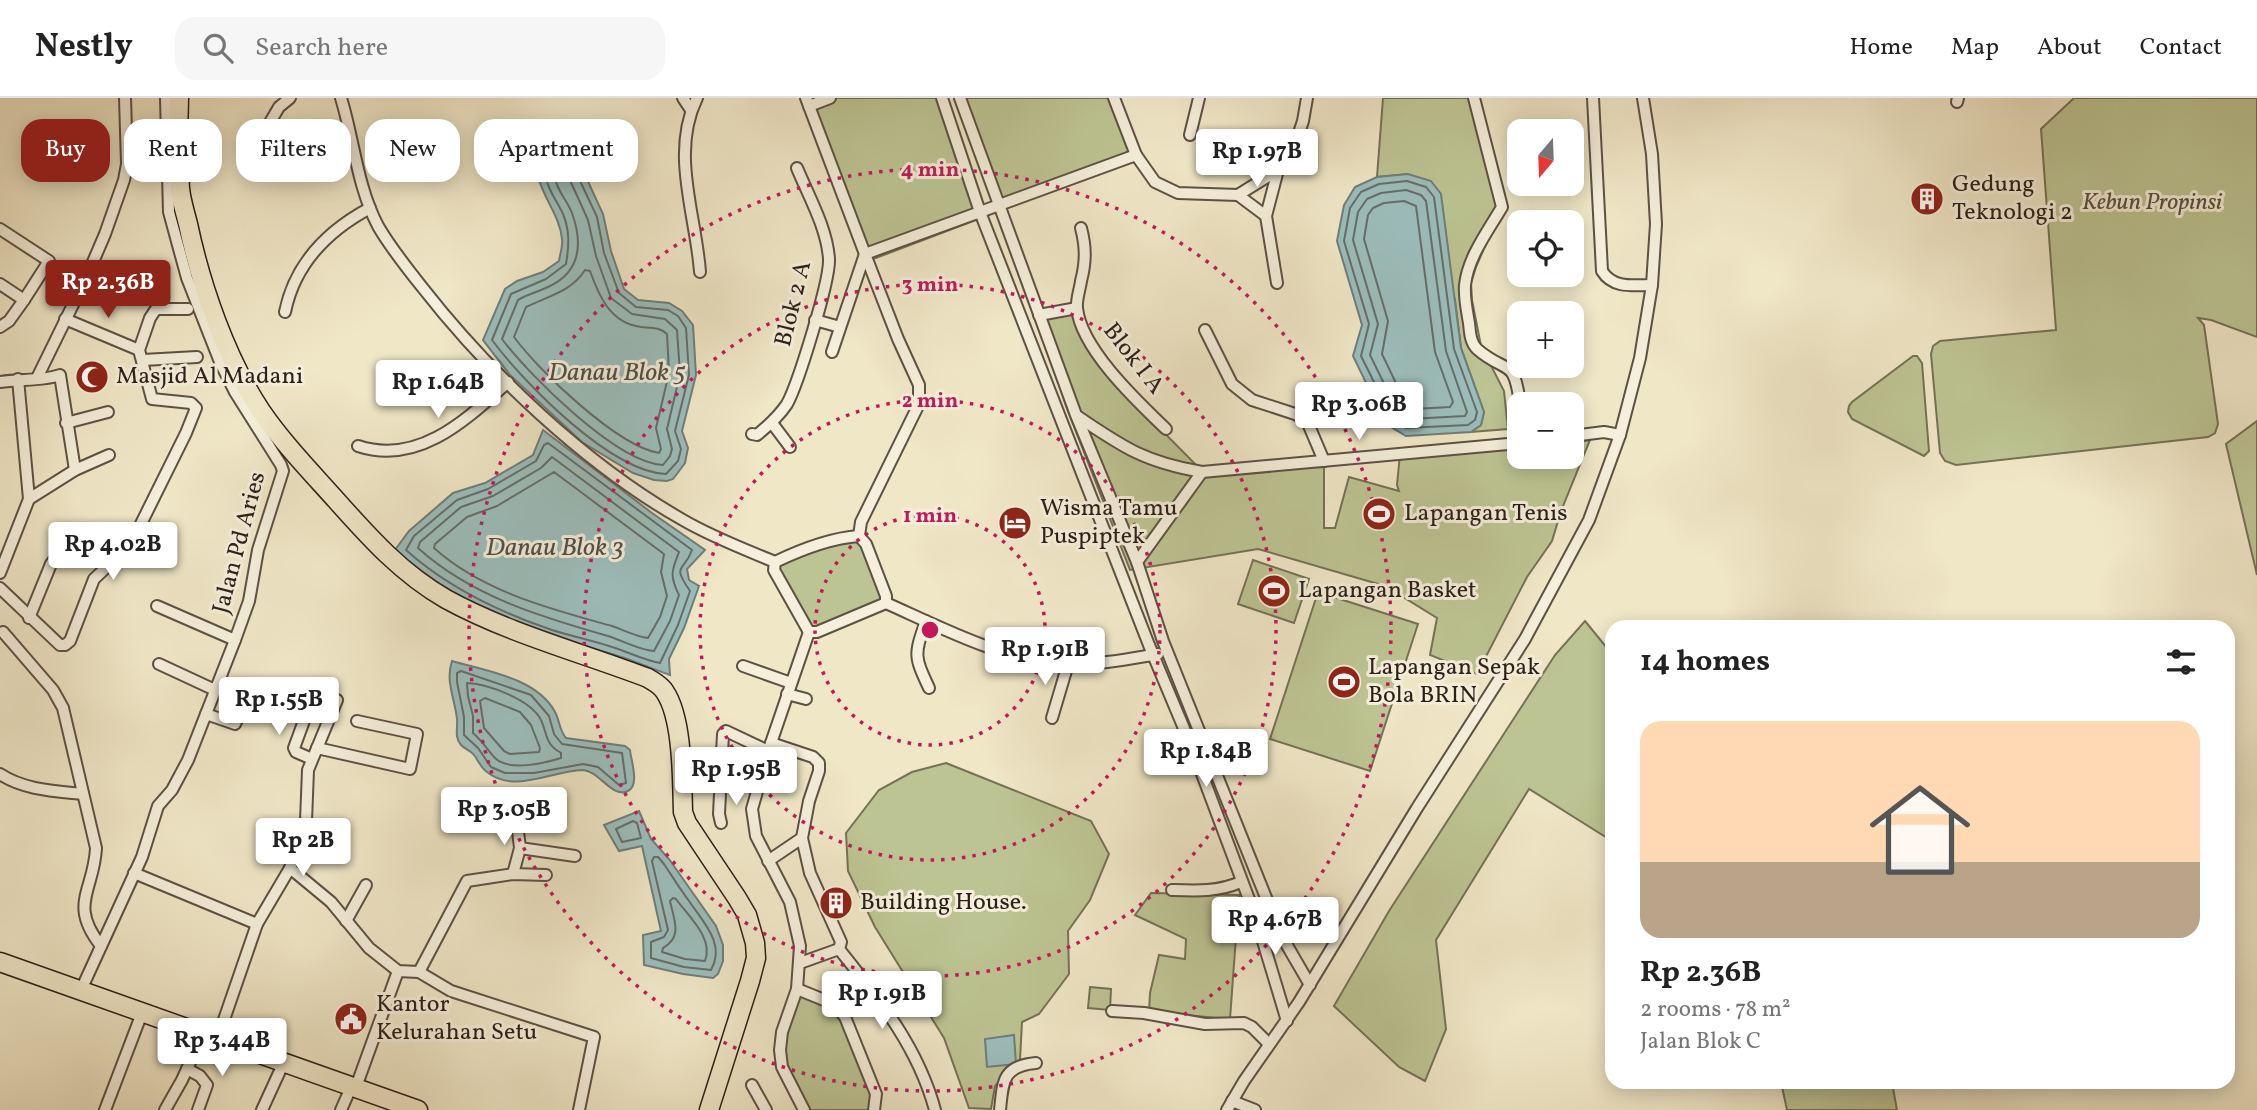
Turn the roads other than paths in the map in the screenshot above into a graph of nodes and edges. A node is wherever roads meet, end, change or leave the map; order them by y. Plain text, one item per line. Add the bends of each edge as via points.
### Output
1 (125, 98) edge
2 (166, 98) edge
3 (178, 98) edge
4 (290, 98) edge
5 (341, 98) edge
6 (683, 98) edge
7 (697, 98) edge
8 (830, 98) edge
9 (942, 98) edge
10 (960, 98) edge
11 (1114, 98) edge
12 (1199, 98) edge
13 (1307, 98) edge
14 (1474, 98) edge
15 (1593, 98) edge
16 (1643, 98) edge
17 (808, 102) edge
18 (691, 110) junction
19 (272, 119) edge
20 (1190, 135) dead end
21 (1136, 155) junction
22 (797, 168) dead end
23 (1278, 170) junction
24 (1238, 195) junction
25 (999, 205) junction
26 (370, 208) junction
27 (980, 212) junction
28 (1266, 216) junction
29 (1081, 228) dead end
30 (0, 229) edge
31 (865, 254) junction
32 (700, 272) dead end
33 (1277, 283) dead end
34 (0, 284) edge
35 (1652, 285) junction
36 (24, 299) junction
37 (1077, 308) junction
38 (188, 309) dead end
39 (285, 312) dead end
40 (1039, 316) junction
41 (65, 319) junction
42 (815, 320) junction
43 (0, 327) edge
44 (840, 327) junction
45 (1205, 330) dead end
46 (832, 352) dead end
47 (141, 355) junction
48 (197, 357) dead end
49 (37, 378) junction
50 (18, 379) junction
51 (0, 382) edge
52 (508, 382) junction
53 (1518, 392) edge
54 (108, 412) dead end
55 (1076, 415) junction
56 (1624, 418) junction
57 (1062, 420) junction
58 (66, 423) junction
59 (772, 423) junction
60 (1166, 429) dead end
61 (1604, 432) junction
62 (752, 433) dead end
63 (1584, 434) edge
64 (1620, 435) junction
65 (1507, 444) edge
66 (358, 446) dead end
67 (790, 447) dead end
68 (109, 455) dead end
69 (1324, 461) junction
70 (75, 470) junction
71 (1202, 472) junction
72 (29, 499) junction
73 (859, 536) junction
74 (65, 545) dead end
75 (775, 562) junction
76 (1137, 562) junction
77 (0, 572) edge
78 (0, 588) edge
79 (886, 603) junction
80 (157, 606) dead end
81 (29, 618) junction
82 (926, 621) junction
83 (1, 631) edge
84 (809, 632) junction
85 (235, 640) junction
86 (1165, 646) junction
87 (1151, 650) junction
88 (159, 664) dead end
89 (1068, 664) junction
90 (743, 666) dead end
91 (789, 688) junction
92 (929, 688) dead end
93 (215, 690) junction
94 (313, 696) dead end
95 (806, 699) dead end
96 (337, 700) dead end
97 (245, 702) dead end
98 (206, 714) junction
99 (1052, 718) dead end
100 (357, 721) dead end
101 (769, 747) junction
102 (1193, 750) junction
103 (314, 753) junction
104 (1162, 765) dead end
105 (0, 774) edge
106 (83, 794) junction
107 (517, 822) dead end
108 (721, 823) dead end
109 (802, 838) junction
110 (520, 848) junction
111 (575, 856) dead end
112 (768, 861) junction
113 (290, 868) junction
114 (134, 873) junction
115 (513, 874) junction
116 (546, 875) dead end
117 (1241, 882) junction
118 (366, 885) dead end
119 (1172, 890) dead end
120 (346, 922) junction
121 (257, 924) junction
122 (1281, 935) junction
123 (1264, 940) junction
124 (101, 946) junction
125 (839, 949) junction
126 (0, 962) edge
127 (800, 963) junction
128 (398, 971) junction
129 (419, 972) junction
130 (1310, 985) junction
131 (797, 989) junction
132 (81, 990) junction
133 (1112, 1011) dead end
134 (142, 1013) junction
135 (1287, 1020) junction
136 (210, 1037) junction
137 (1269, 1044) junction
138 (284, 1062) junction
139 (1036, 1063) dead end
140 (187, 1069) junction
141 (752, 1085) dead end
142 (354, 1086) junction
143 (1230, 1105) edge
144 (104, 1110) edge
145 (165, 1110) edge
146 (198, 1110) edge
147 (262, 1110) edge
148 (341, 1110) edge
149 (418, 1110) edge
150 (579, 1110) edge
151 (709, 1110) edge
152 (766, 1110) edge
153 (804, 1110) edge
154 (874, 1110) edge
155 (935, 1110) edge
156 (1000, 1110) edge
157 (1255, 1110) edge

1 - 41 street via 126,173 105,234
2 - 85 street, Jalan Pd Aries via 169,212 187,278 225,372 282,467
3 - 151 main road via 180,191 213,312 260,409 289,448 366,534 429,589 486,620 648,678 667,694 680,739 682,812 747,915 755,943 750,981
4 - 19 street
5 - 26 street
6 - 18 street
7 - 18 street
8 - 17 street
9 - 27 street
10 - 25 street
11 - 21 street
12 - 20 street
13 - 23 street via 1298,136
14 - 53 street via 1502,207 1468,271 1465,297 1471,341 1512,370
15 - 35 street via 1602,271 1621,285
16 - 35 street via 1656,225
17 - 31 street
18 - 32 street via 686,192 698,240
21 - 24 street via 1155,182 1166,189
21 - 25 street
22 - 42 street, Blok 2 A via 822,228 829,261
23 - 24 street
23 - 28 street
24 - 28 street
25 - 27 street
25 - 40 street
26 - 39 street via 337,228 311,255 293,281
26 - 52 street via 430,298
27 - 31 street
27 - 57 street
28 - 33 street
29 - 37 street, Blok I A via 1086,256
30 - 36 street via 49,261
31 - 44 street
31 - 73 street via 921,392 861,522
34 - 36 street
35 - 56 street
36 - 43 street
37 - 40 street, Blok I A
37 - 60 street, Blok I A via 1106,365
38 - 47 street via 156,309
40 - 55 street
41 - 47 street
41 - 49 street
42 - 44 street
42 - 59 street, Blok 2 A via 789,400
44 - 46 street
45 - 69 street via 1232,384 1252,400 1307,421
47 - 48 street
47 - 81 street via 152,399 191,403 196,408 187,433 131,544 94,579 70,641 60,645
49 - 50 street
49 - 58 street via 60,375
50 - 51 street
50 - 72 street
52 - 66 street via 455,428 429,442 380,451
52 - 75 street via 630,487 699,529
54 - 58 street
55 - 57 street
55 - 71 street via 1150,460
55 - 76 street
56 - 61 street
56 - 64 street
57 - 87 street
58 - 70 street
59 - 62 street via 757,435
59 - 67 street
61 - 63 street
61 - 64 street
64 - 130 street via 1581,538 1525,639
65 - 69 street
68 - 70 street
69 - 71 street
70 - 72 street
71 - 76 street
72 - 77 street
73 - 75 street via 792,553
73 - 79 street via 866,544
74 - 81 street via 51,564
75 - 84 street via 774,570
76 - 86 street
78 - 81 street
79 - 82 street
79 - 84 street
80 - 85 street
82 - 89 street via 1007,654
82 - 92 street via 916,662
83 - 106 street via 59,699
84 - 91 street
85 - 93 street, Jalan Pd Aries
86 - 87 street
86 - 122 street
87 - 89 street via 1111,663
87 - 102 street
88 - 93 street
89 - 99 street
90 - 91 street
91 - 95 street
91 - 101 street
93 - 98 street, Jalan Pd Aries
94 - 103 street via 294,748
96 - 103 street
97 - 98 street via 235,724
98 - 114 street, Jalan Pd Aries via 178,782 158,806
100 - 103 street via 417,734 410,769
101 - 108 street via 723,734
101 - 109 street via 813,757 819,763
101 - 112 street via 752,809 756,836
102 - 104 street
102 - 117 street
103 - 113 street via 307,777 306,821
105 - 106 street via 49,791
106 - 124 street via 96,848 84,914
107 - 110 street
109 - 112 street
109 - 125 street via 810,873 841,942
110 - 111 street
110 - 115 street
112 - 127 street via 790,902
113 - 120 street via 331,902
113 - 121 street
114 - 121 street
114 - 124 street, Jalan Pd Aries
115 - 116 street
115 - 129 street via 467,881
117 - 119 street via 1208,892
117 - 123 street
118 - 120 street
120 - 128 street
121 - 136 street
122 - 123 street
122 - 130 street
123 - 135 street
124 - 132 street, Jalan Pd Aries
125 - 127 street
125 - 155 street via 889,1011 919,1066
126 - 132 main road
127 - 131 street
128 - 129 street
128 - 142 street
129 - 150 street via 451,991 594,1037
130 - 135 street
131 - 153 street via 780,1050 782,1068
131 - 154 street via 834,1004 845,1017 876,1094
132 - 134 main road
133 - 137 street via 1205,1024 1244,1023
134 - 136 main road
134 - 144 street
135 - 137 street
136 - 138 main road
136 - 140 street
137 - 143 street
138 - 142 main road
138 - 147 street
139 - 156 street via 1006,1076
140 - 145 street
140 - 146 street via 207,1085
141 - 152 street
142 - 148 street
142 - 149 main road
143 - 157 street

